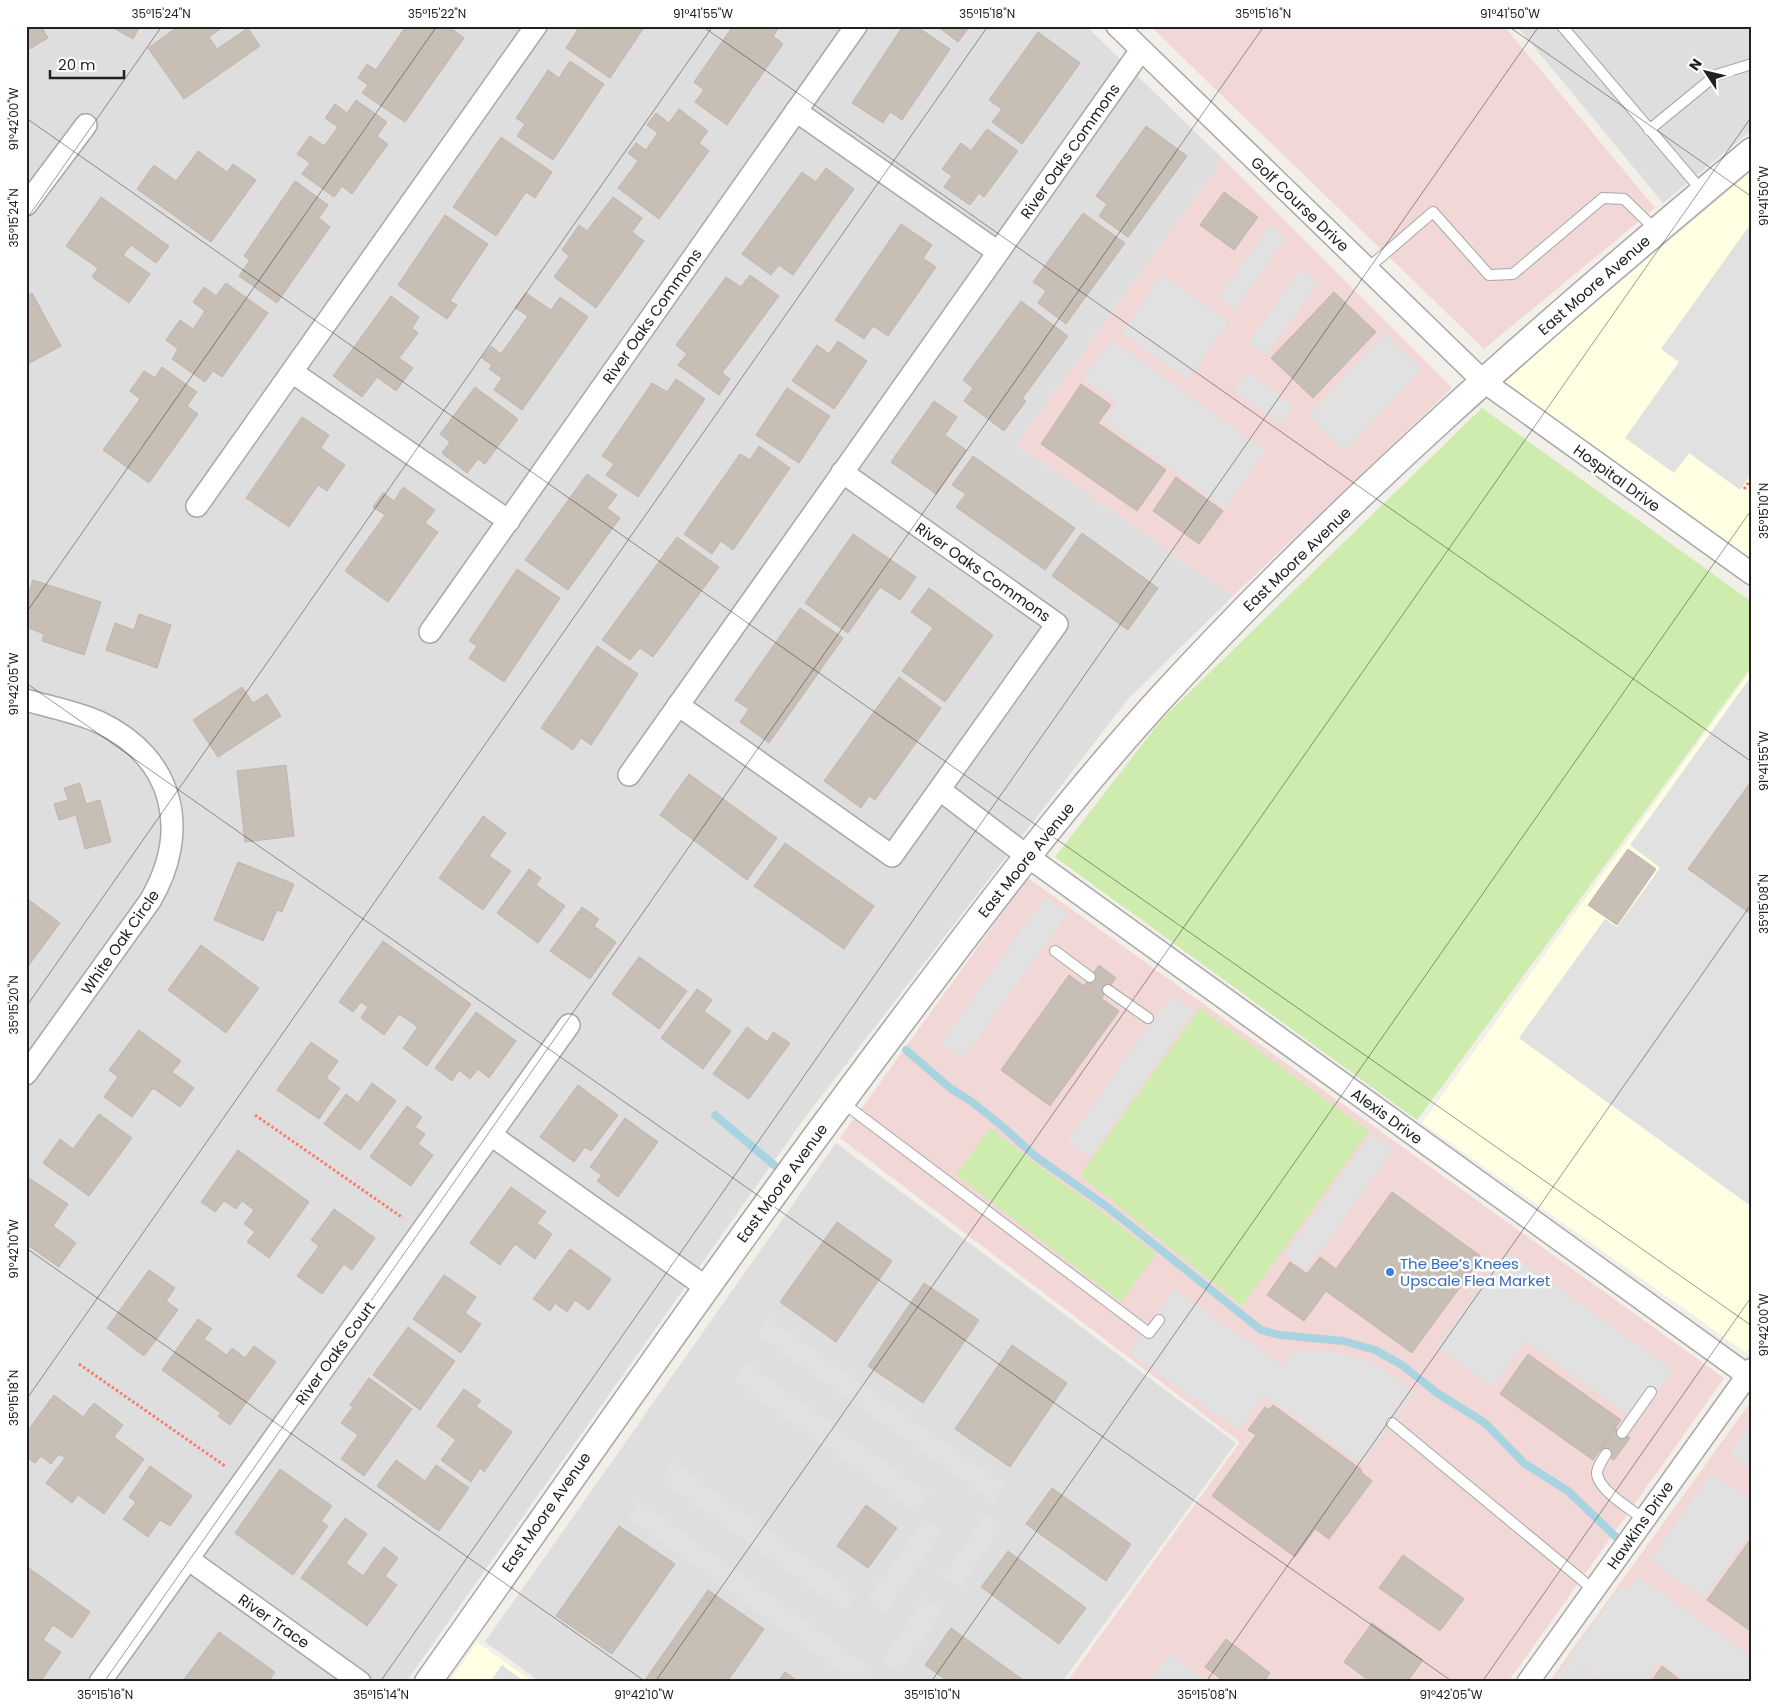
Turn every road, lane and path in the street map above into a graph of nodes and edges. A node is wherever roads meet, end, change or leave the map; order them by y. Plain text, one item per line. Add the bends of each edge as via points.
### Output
1 (536, 26) edge
2 (856, 26) edge
3 (1117, 26) edge
4 (1562, 26) edge
5 (1141, 50) junction
6 (1752, 64) edge
7 (796, 111) junction
8 (86, 125) dead end
9 (1649, 130) junction
10 (1752, 151) edge
11 (1702, 192) junction
12 (26, 205) edge
13 (1657, 231) junction
14 (998, 252) junction
15 (1367, 269) junction
16 (292, 372) junction
17 (1483, 381) junction
18 (842, 472) junction
19 (1752, 478) edge
20 (1744, 489) dead end
21 (197, 506) dead end
22 (509, 521) junction
23 (1752, 574) edge
24 (430, 632) dead end
25 (26, 700) edge
26 (678, 705) junction
27 (629, 775) dead end
28 (940, 790) junction
29 (1027, 856) junction
30 (1055, 951) dead end
31 (1090, 977) dead end
32 (1108, 990) dead end
33 (1148, 1018) dead end
34 (570, 1025) dead end
35 (26, 1074) edge
36 (841, 1102) junction
37 (255, 1116) dead end
38 (490, 1135) junction
39 (422, 1232) junction
40 (707, 1288) junction
41 (1159, 1320) dead end
42 (79, 1364) dead end
43 (1749, 1372) edge
44 (1650, 1392) dead end
45 (1392, 1423) dead end
46 (1622, 1432) dead end
47 (1606, 1454) dead end
48 (244, 1480) junction
49 (1644, 1519) junction
50 (188, 1559) junction
51 (1594, 1590) junction
52 (100, 1682) edge
53 (360, 1682) edge
54 (428, 1682) edge
55 (1528, 1682) edge

1 - 16 street
2 - 7 street, River Oaks Commons
3 - 5 street, Golf Course Drive
4 - 9 lane
5 - 14 street, River Oaks Commons
5 - 15 street, Golf Course Drive
6 - 9 lane via 1716,76
7 - 14 street
7 - 22 street, River Oaks Commons
8 - 12 street
9 - 11 lane
10 - 11 street, East Moore Avenue
11 - 13 street, East Moore Avenue
13 - 15 lane via 1624,199 1604,198 1513,274 1489,275 1433,212
13 - 17 street, East Moore Avenue
14 - 18 street, River Oaks Commons
15 - 17 street, Golf Course Drive
16 - 21 street
16 - 22 street
17 - 23 street, Hospital Drive
17 - 29 street, East Moore Avenue via 1258,595 1157,703
18 - 26 street, River Oaks Commons
18 - 28 street, River Oaks Commons via 1057,624
19 - 20 path
22 - 24 street, River Oaks Commons
25 - 35 street, White Oak Circle via 98,721 120,733 140,751 164,782 172,808 173,833 164,874 150,901
26 - 27 street, River Oaks Commons
26 - 28 street, River Oaks Commons via 892,856
28 - 29 street
29 - 36 street, East Moore Avenue
29 - 43 street, Alexis Drive
30 - 31 lane
32 - 33 lane
34 - 38 street, River Oaks Court
36 - 40 street, East Moore Avenue
36 - 41 lane via 1149,1334
37 - 39 path
38 - 39 street, River Oaks Court
38 - 40 street
39 - 48 street, River Oaks Court
40 - 54 street, East Moore Avenue
42 - 48 path
43 - 49 street, Hawkins Drive
44 - 46 lane
45 - 51 lane
47 - 49 lane via 1597,1472 1598,1481
48 - 50 street, River Oaks Court
49 - 51 street, Hawkins Drive
50 - 52 street, River Oaks Court
50 - 53 street, River Trace
51 - 55 street, Hawkins Drive

